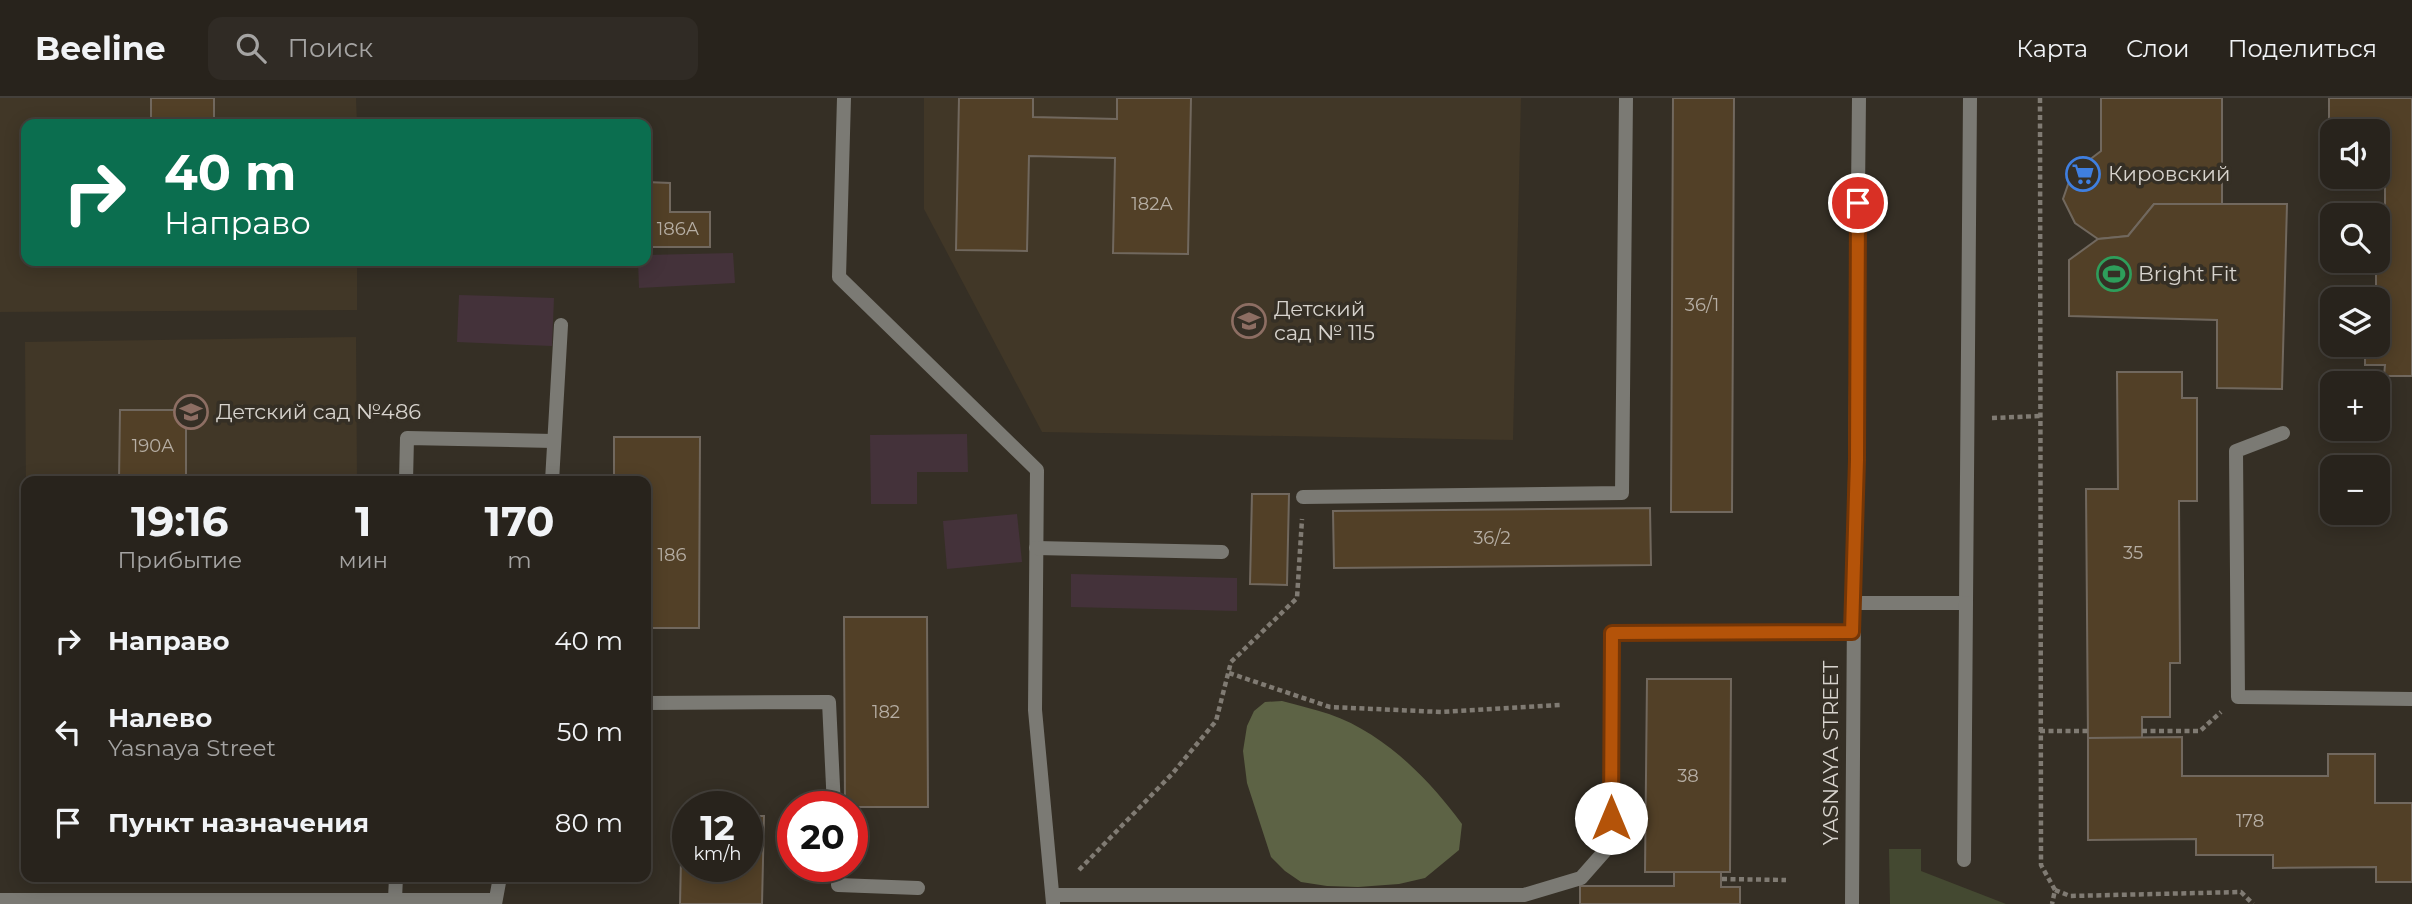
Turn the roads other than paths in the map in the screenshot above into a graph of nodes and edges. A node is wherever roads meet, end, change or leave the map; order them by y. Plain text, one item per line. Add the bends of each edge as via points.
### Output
1 (844, 98) edge
2 (1626, 98) edge
3 (1859, 98) edge
4 (1970, 98) edge
5 (561, 325) dead end
6 (2283, 433) dead end
7 (554, 442) junction
8 (406, 476) edge
9 (552, 476) edge
10 (1303, 497) road end
11 (1036, 548) junction
12 (1222, 552) dead end
13 (1853, 603) junction
14 (1966, 603) junction
15 (1852, 632) junction
16 (2412, 699) edge
17 (651, 703) edge
18 (833, 791) edge
19 (1964, 860) dead end
20 (396, 882) edge
21 (499, 882) edge
22 (838, 882) edge
23 (918, 888) dead end
24 (0, 900) edge
25 (395, 900) junction
26 (1053, 900) edge
27 (495, 902) edge
28 (1852, 904) edge

1 - 11 street via 839,277 1037,470
2 - 10 street via 1622,493
3 - 13 street, YASNAYA STREET
4 - 14 street
5 - 7 street
6 - 16 street via 2236,451 2238,697
7 - 8 street via 407,438
7 - 9 street
11 - 12 street
11 - 26 street via 1035,710
13 - 14 street
13 - 15 street, YASNAYA STREET
14 - 19 street
15 - 26 street via 1612,633 1611,844 1581,878 1524,895
15 - 28 street, YASNAYA STREET
17 - 18 street via 829,702
20 - 25 street
21 - 27 street
22 - 23 street
24 - 25 street
25 - 27 street

